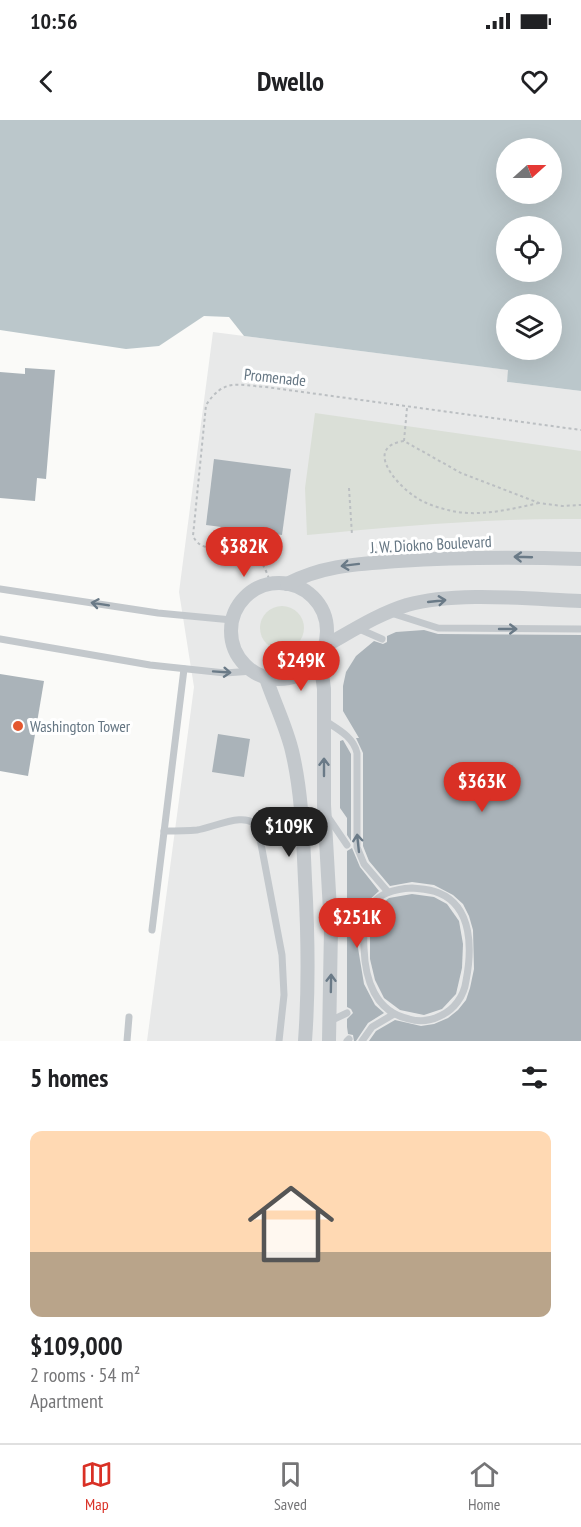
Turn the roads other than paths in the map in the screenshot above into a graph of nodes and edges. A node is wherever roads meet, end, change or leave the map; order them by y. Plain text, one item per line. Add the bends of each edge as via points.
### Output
1 (581, 559) edge
2 (287, 584) junction
3 (0, 589) edge
4 (581, 601) edge
5 (389, 612) junction
6 (232, 620) junction
7 (357, 628) junction
8 (581, 629) edge
9 (0, 639) edge
10 (382, 639) dead end
11 (322, 652) junction
12 (184, 669) junction
13 (259, 675) junction
14 (324, 720) junction
15 (324, 812) junction
16 (164, 831) junction
17 (347, 845) dead end
18 (388, 892) junction
19 (152, 930) dead end
20 (347, 1013) dead end
21 (394, 1014) junction
22 (129, 1017) dead end
23 (330, 1021) junction
24 (127, 1041) edge
25 (279, 1041) edge
26 (305, 1041) edge
27 (329, 1041) edge
28 (362, 1041) edge

1 -> 2 street, J. W. Diokno Boulevard via 493,556 360,564 310,572
2 - 6 street via 262,586 246,596
2 - 11 street via 304,590 318,602 327,628
6 -> 3 lane
5 -> 4 street via 414,604 467,598
5 - 7 street
5 -> 8 lane via 438,628
6 - 13 street via 237,654
7 - 10 lane
7 - 11 street
9 - 12 lane
11 - 13 street via 302,675 284,680
11 - 14 street
12 -> 13 lane
12 - 16 lane
13 - 26 street via 292,750 300,806 308,940
15 -> 14 street
18 -> 14 lane via 364,864 357,847 355,745
15 - 17 lane
23 -> 15 street via 331,928
16 - 19 lane
16 - 25 lane via 200,829 240,820 256,823 282,955 284,995
18 - 21 lane via 372,904 366,915 364,951 374,994
18 - 21 lane via 412,888 441,893 459,909 468,927 466,986 455,1005 440,1016 422,1021
20 - 23 lane
21 - 28 lane via 372,1027
22 - 24 lane
23 - 27 street

